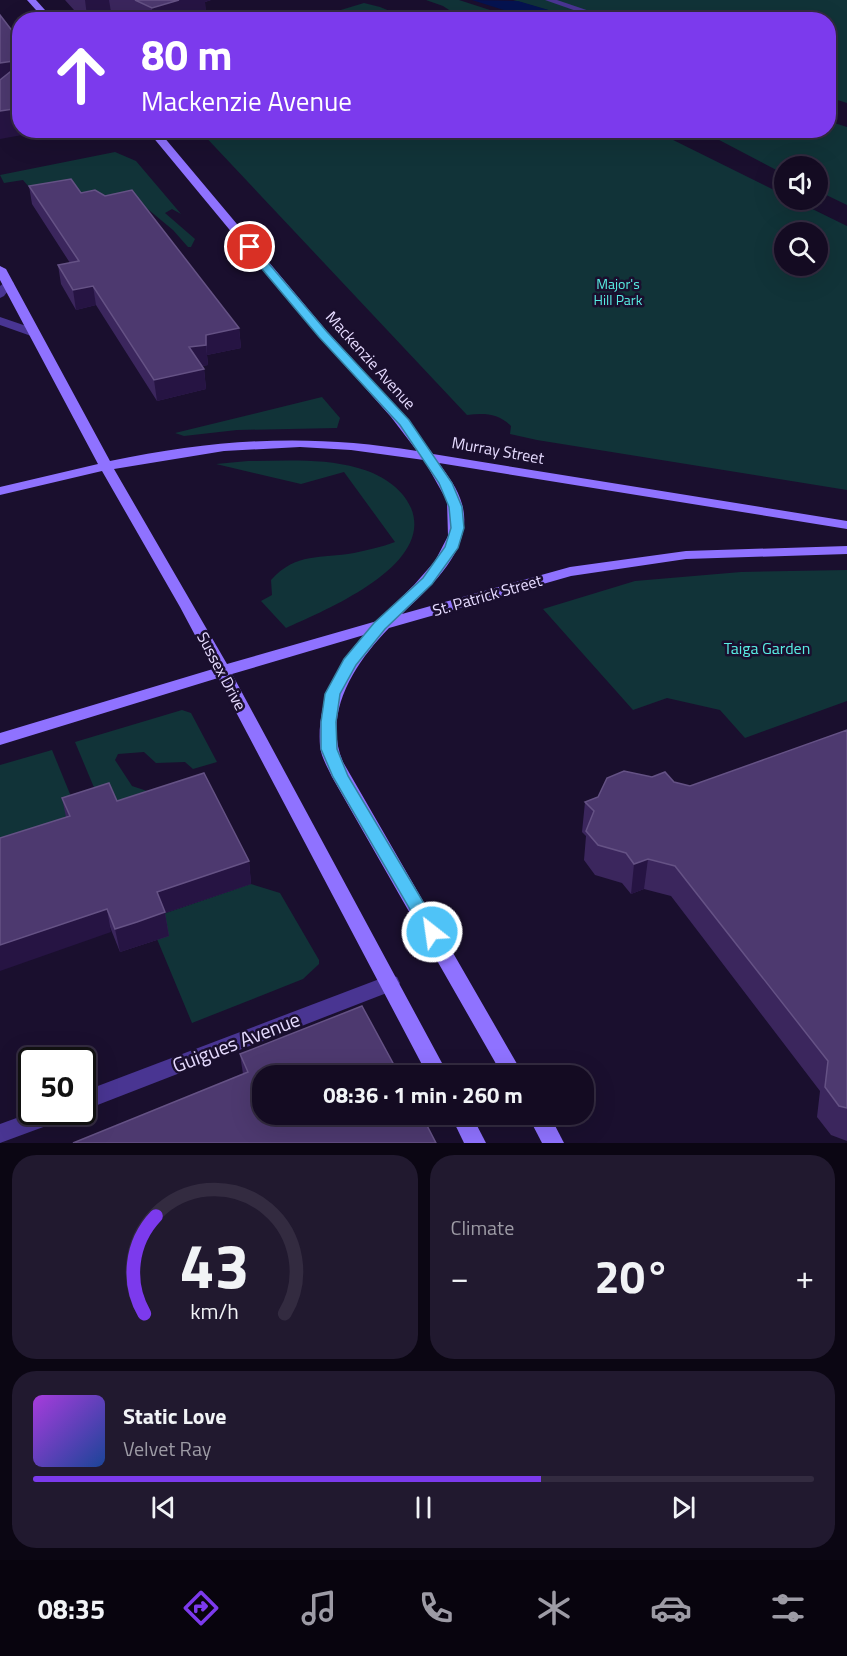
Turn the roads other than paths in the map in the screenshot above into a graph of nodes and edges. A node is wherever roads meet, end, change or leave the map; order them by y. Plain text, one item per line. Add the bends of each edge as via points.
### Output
1 (31, 0) edge
2 (549, 0) edge
3 (42, 12) edge
4 (587, 12) edge
5 (159, 138) edge
6 (0, 269) edge
7 (4, 289) edge
8 (0, 321) edge
9 (34, 333) junction
10 (428, 455) junction
11 (105, 465) junction
12 (0, 491) edge
13 (847, 525) edge
14 (847, 550) edge
15 (380, 626) junction
16 (222, 672) junction
17 (0, 739) edge
18 (390, 982) junction
19 (433, 1065) edge
20 (508, 1065) edge
21 (96, 1097) edge
22 (23, 1125) edge
23 (466, 1125) edge
24 (543, 1125) edge
25 (0, 1134) edge
26 (475, 1143) edge
27 (553, 1143) edge

1 - 3 main road
2 - 4 street
5 - 10 main road, Mackenzie Avenue via 323,334 405,423
6 - 7 main road, Sussex Drive
7 - 9 main road, Sussex Drive
8 - 9 street
9 - 11 main road, Sussex Drive
10 - 11 main road, Murray Street via 327,444 267,444 197,450
10 - 13 main road, Murray Street
10 - 15 main road, Mackenzie Avenue via 451,493 458,528 440,567
11 - 12 main road, Murray Street
11 - 16 main road, Sussex Drive
14 - 15 main road, St. Patrick Street via 731,552 616,564 539,580
15 - 16 main road, St. Patrick Street
15 - 20 main road via 350,662 332,694 329,749 341,777
16 - 17 main road, St. Patrick Street
16 - 18 main road, Sussex Drive
18 - 19 main road, Sussex Drive
18 - 21 street, Guigues Avenue
22 - 25 street
23 - 26 main road
24 - 27 main road

